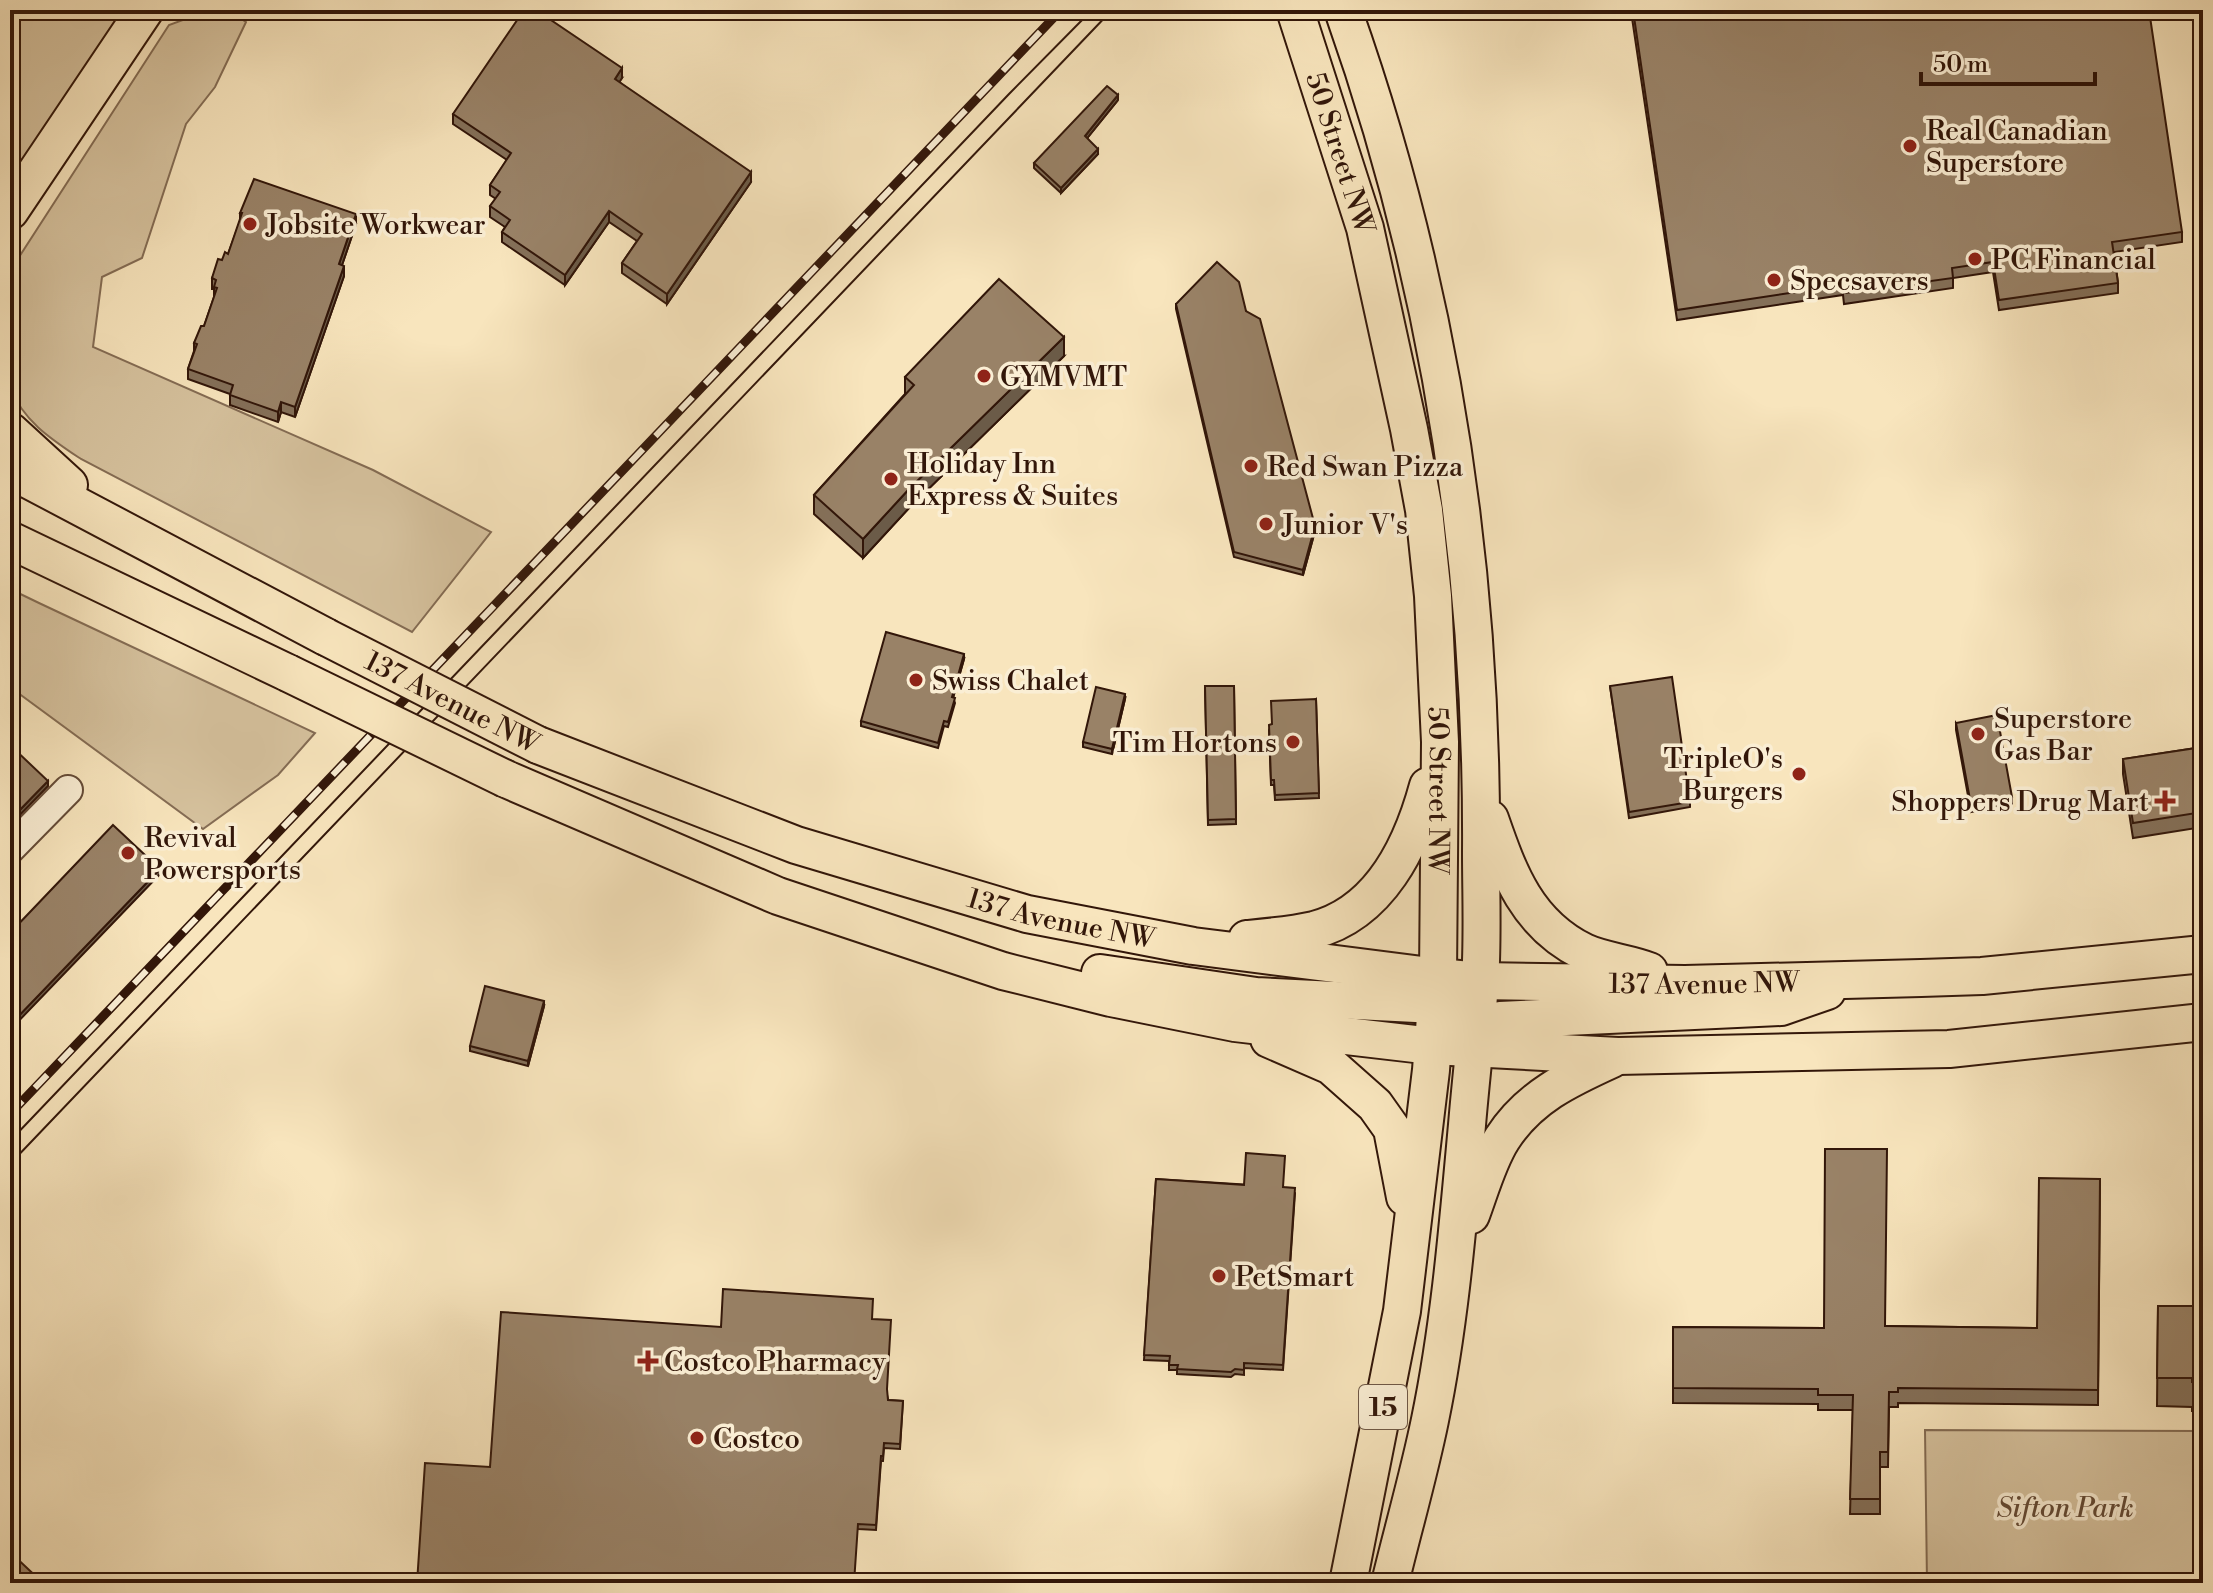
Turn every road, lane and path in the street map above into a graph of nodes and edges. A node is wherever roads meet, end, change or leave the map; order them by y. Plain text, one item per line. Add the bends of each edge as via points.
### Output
1 (145, 10) edge
2 (1295, 10) edge
3 (1343, 10) edge
4 (12, 212) edge
5 (10, 431) edge
6 (10, 470) edge
7 (101, 517) junction
8 (10, 540) edge
9 (1440, 742) junction
10 (68, 790) dead end
11 (1482, 793) junction
12 (10, 849) edge
13 (1193, 946) junction
14 (2203, 954) edge
15 (1003, 971) junction
16 (1859, 980) junction
17 (1480, 981) junction
18 (1685, 984) junction
19 (1437, 991) junction
20 (2203, 1022) edge
21 (1235, 1023) junction
22 (1474, 1036) junction
23 (1432, 1046) junction
24 (1618, 1056) junction
25 (1412, 1230) junction
26 (1455, 1254) junction
27 (1348, 1583) edge
28 (1390, 1583) edge

1 - 4 main road
2 - 9 main road, 50 Street NW via 1365,228 1409,429 1433,596
3 - 11 main road, 50 Street NW via 1371,88 1405,217 1454,453 1476,636
5 - 7 main road
6 - 7 main road, 137 Avenue NW
7 - 13 main road, 137 Avenue NW, bridge via 538,745 796,845 1027,914
8 - 15 main road, 137 Avenue NW, bridge via 506,779 778,896
9 - 13 main road via 1419,819 1403,855 1350,913 1316,929
9 - 19 main road, 50 Street NW
10 - 12 street
11 - 17 main road, 50 Street NW
11 - 18 main road via 1510,875 1544,924 1585,953
13 - 19 main road, 137 Avenue NW
14 - 16 main road, 137 Avenue NW via 1982,976
15 - 19 main road via 1080,970 1256,996
15 - 21 main road, 137 Avenue NW
16 - 18 main road, 137 Avenue NW
16 - 22 main road via 1781,1007
17 - 18 main road, 137 Avenue NW
17 - 19 main road via 1451,1001
17 - 22 main road, 50 Street NW
19 - 23 main road, 50 Street NW
20 - 24 main road via 1949,1049
21 - 23 main road, 137 Avenue NW
21 - 25 main road via 1331,1066 1375,1105 1392,1129
22 - 23 main road
22 - 24 main road
22 - 26 main road, 50 Street NW
23 - 25 main road, 50 Street NW
24 - 26 main road via 1544,1093 1504,1136
25 - 27 main road, 50 Street NW / 15 via 1402,1311
26 - 28 main road, 50 Street NW / 15 via 1431,1419

